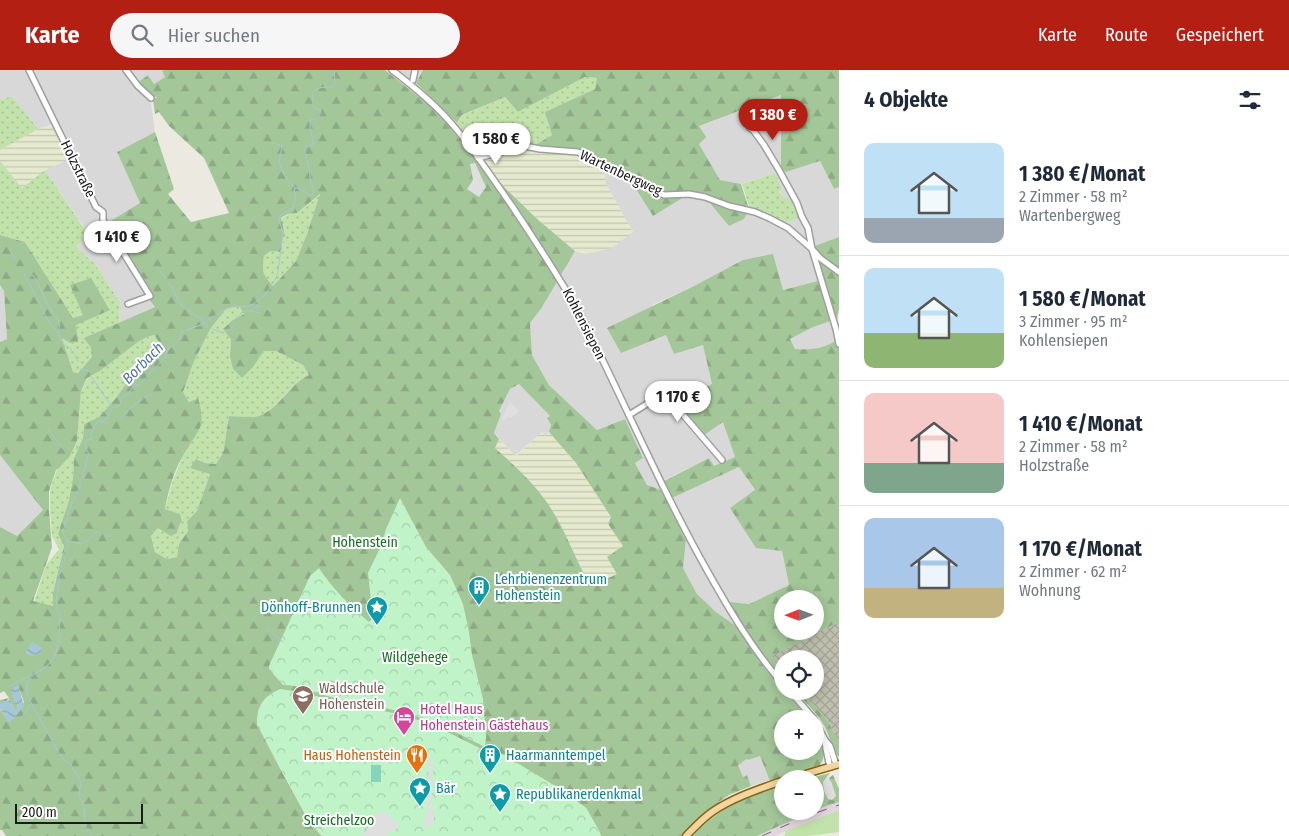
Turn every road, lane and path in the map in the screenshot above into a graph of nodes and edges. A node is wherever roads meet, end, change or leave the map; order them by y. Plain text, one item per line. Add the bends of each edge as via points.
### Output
1 (29, 70) edge
2 (126, 70) edge
3 (392, 70) edge
4 (415, 70) edge
5 (413, 80) dead end
6 (151, 98) dead end
7 (750, 128) dead end
8 (478, 158) junction
9 (812, 249) junction
10 (839, 272) edge
11 (128, 304) dead end
12 (839, 344) edge
13 (629, 415) junction
14 (722, 460) dead end
15 (774, 674) edge
16 (797, 700) edge
17 (806, 710) edge
18 (824, 738) edge
19 (835, 765) edge
20 (819, 770) edge
21 (774, 784) edge
22 (686, 836) edge

1 - 11 street, Holzstraße via 96,207 103,212 103,220 150,296
2 - 6 street
3 - 8 street, Kohlensiepen via 434,105
4 - 5 street
7 - 9 street via 764,145 797,203 808,228
8 - 9 street, Wartenbergweg via 524,146 578,152 664,195 689,194 755,212 788,228
8 - 13 street, Kohlensiepen via 562,282
9 - 10 street, Wartenbergweg
9 - 12 street
13 - 14 street via 658,397 667,396
13 - 15 street, Kohlensiepen via 680,521 723,598
16 - 17 street
18 - 19 street
19 - 20 main road
21 - 22 main road via 724,805 705,817

